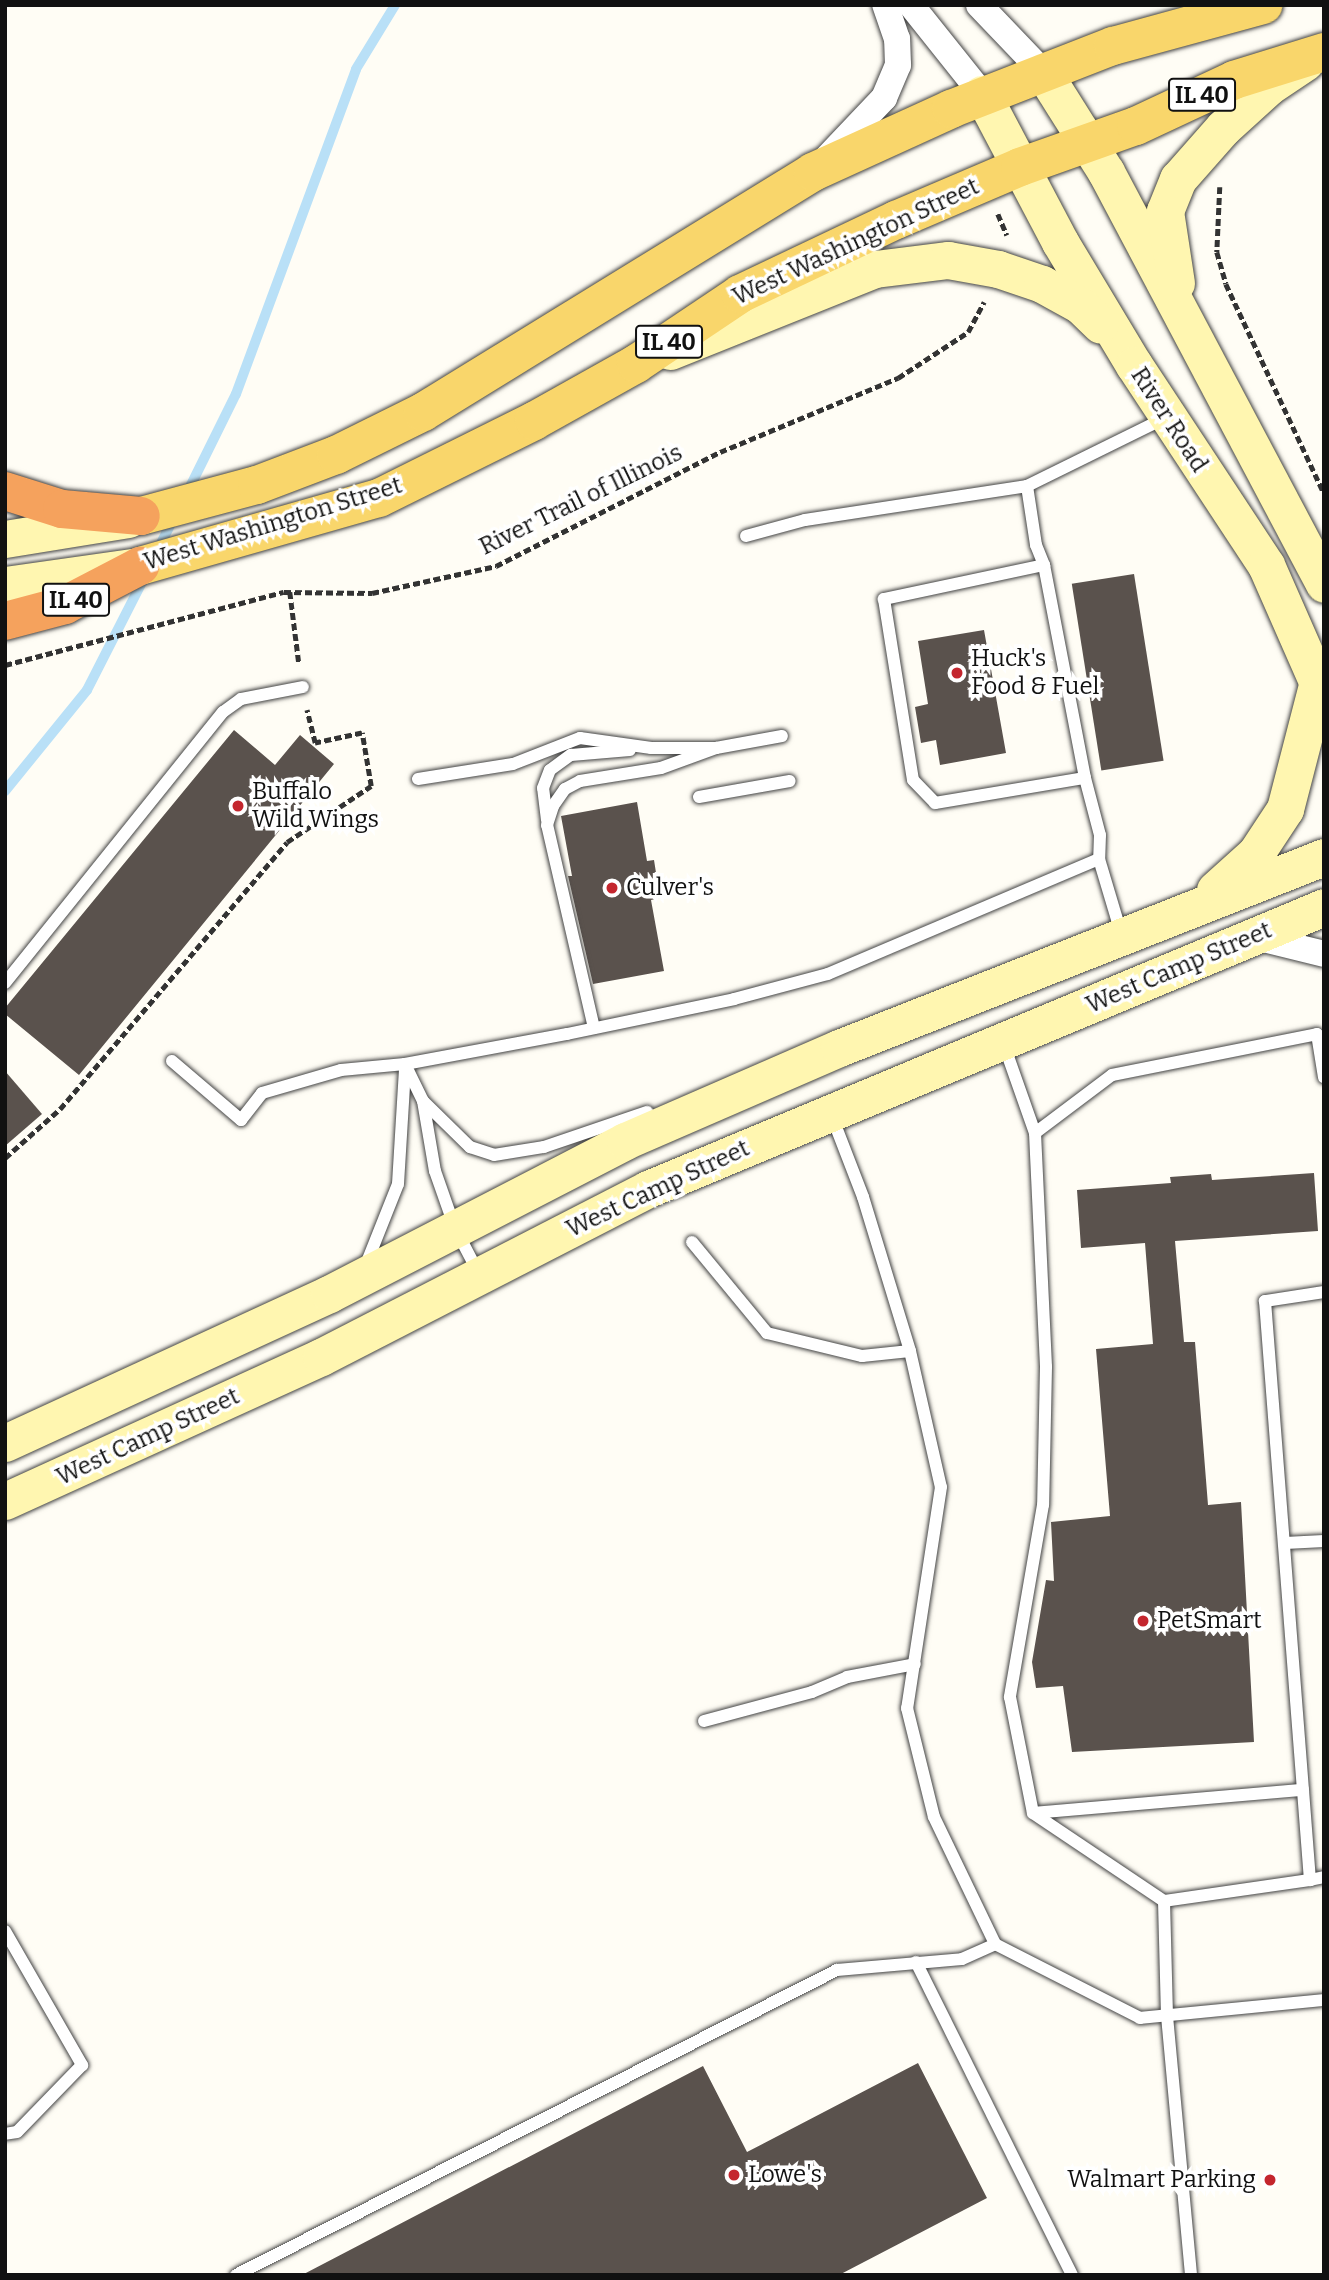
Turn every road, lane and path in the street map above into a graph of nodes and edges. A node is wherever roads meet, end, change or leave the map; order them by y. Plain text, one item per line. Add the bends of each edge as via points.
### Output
1 (885, 5) edge
2 (911, 5) edge
3 (979, 5) edge
4 (1263, 5) edge
5 (1321, 53) edge
6 (1043, 72) junction
7 (982, 94) junction
8 (1080, 129) junction
9 (1014, 156) junction
10 (813, 172) junction
11 (1220, 181) dead end
12 (999, 215) dead end
13 (1009, 239) dead end
14 (988, 293) dead end
15 (1206, 362) junction
16 (636, 364) junction
17 (1134, 365) junction
18 (1167, 417) junction
19 (1027, 486) junction
20 (5, 491) edge
21 (1324, 494) edge
22 (141, 516) junction
23 (746, 536) dead end
24 (17, 537) edge
25 (1044, 565) junction
26 (140, 566) joint
27 (1324, 584) edge
28 (290, 592) junction
29 (7, 596) edge
30 (299, 663) dead end
31 (5, 666) edge
32 (303, 687) dead end
33 (1321, 689) edge
34 (307, 709) dead end
35 (782, 736) dead end
36 (651, 748) junction
37 (716, 748) junction
38 (1085, 778) junction
39 (418, 779) dead end
40 (790, 781) dead end
41 (699, 797) dead end
42 (547, 825) junction
43 (1324, 857) edge
44 (1099, 859) junction
45 (1324, 907) edge
46 (1192, 908) junction
47 (1122, 936) junction
48 (1255, 937) junction
49 (1324, 954) edge
50 (5, 983) edge
51 (594, 1028) junction
52 (1002, 1041) junction
53 (172, 1060) dead end
54 (405, 1064) junction
55 (1324, 1076) edge
56 (423, 1101) junction
57 (679, 1106) junction
58 (830, 1111) junction
59 (1035, 1133) junction
60 (5, 1158) edge
61 (455, 1228) junction
62 (692, 1242) dead end
63 (480, 1275) junction
64 (361, 1277) junction
65 (1324, 1292) edge
66 (910, 1351) junction
67 (5, 1443) edge
68 (5, 1501) edge
69 (1324, 1541) edge
70 (1285, 1543) junction
71 (915, 1664) junction
72 (704, 1721) dead end
73 (1303, 1790) junction
74 (1033, 1813) junction
75 (1324, 1877) edge
76 (1310, 1880) junction
77 (1164, 1900) junction
78 (5, 1931) edge
79 (995, 1944) junction
80 (916, 1962) junction
81 (1324, 2000) edge
82 (1167, 2016) junction
83 (5, 2134) edge
84 (236, 2275) edge
85 (1072, 2275) edge
86 (1191, 2275) edge

1 - 10 street via 897,39 898,65 884,98
2 - 7 street
3 - 6 street
4 - 6 main road, IL 40 via 1114,46
5 - 8 main road, IL 40
5 - 15 main road via 1268,87 1178,178 1166,211 1169,257
6 - 7 main road, West Washington Street / IL 40
6 - 8 main road
7 - 9 main road, River Road
7 - 10 main road, West Washington Street / IL 40
8 - 9 main road, West Washington Street / IL 40
8 - 15 main road
9 - 16 main road, West Washington Street / IL 40 via 740,294
9 - 17 main road, River Road
10 - 22 main road, West Washington Street / IL 40 via 498,368 336,455 257,485
11 - 21 path via 1217,252 1226,284
12 - 13 path
14 - 28 path, River Trail of Illinois via 968,332 898,378 720,452 496,566 372,593
15 - 27 main road
16 - 17 main road via 864,272 898,263 948,260 998,269 1042,284 1080,305
16 - 26 main road, West Washington Street / IL 40 via 379,498
17 - 18 main road, River Road
18 - 19 lane
18 - 33 main road, River Road via 1266,565
19 - 23 lane via 804,520
19 - 25 lane via 1036,545
20 - 22 highway, IL 40 via 62,509
22 - 24 main road, West Washington Street
25 - 38 lane
25 - 38 lane via 884,599 913,780 935,803
26 - 29 highway, IL 40 via 65,605
28 - 30 path
28 - 31 path, River Trail of Illinois
32 - 50 lane via 241,699 223,712
33 - 46 main road via 1277,825 1234,875
34 - 60 path via 314,743 362,733 371,786 287,842 61,1109
35 - 37 lane
36 - 37 lane
36 - 39 lane via 580,738 513,764
36 - 42 lane via 571,755 550,770 543,788
37 - 42 lane via 661,768 580,781 565,789
38 - 44 lane via 1100,835
40 - 41 lane
42 - 51 lane
43 - 46 main road, West Camp Street
44 - 47 lane
44 - 51 lane via 828,974
45 - 48 main road, West Camp Street
46 - 47 main road, West Camp Street
47 - 57 main road, West Camp Street
48 - 49 street
48 - 52 main road, West Camp Street
51 - 54 lane
52 - 58 main road, West Camp Street
52 - 59 lane
53 - 54 lane via 241,1120 262,1093 341,1070
54 - 56 lane
54 - 64 lane via 398,1184
55 - 59 lane via 1317,1034 1112,1075
56 - 57 lane via 470,1147 494,1155 544,1147
56 - 61 lane via 435,1171
57 - 61 main road, West Camp Street via 625,1141
58 - 63 main road, West Camp Street via 648,1189
58 - 66 lane via 863,1197
59 - 74 lane via 1046,1367 1043,1506 1010,1697
61 - 63 lane
61 - 64 main road, West Camp Street
62 - 66 lane via 767,1333 862,1356
63 - 68 main road, West Camp Street via 321,1357
64 - 67 main road, West Camp Street
65 - 70 lane via 1265,1301
66 - 71 lane via 941,1487
69 - 70 lane
70 - 73 lane
71 - 72 lane via 847,1677 812,1692
71 - 79 lane via 907,1708 934,1817
73 - 74 lane
73 - 76 lane
74 - 77 lane
75 - 76 lane
76 - 77 lane
77 - 82 lane
78 - 83 lane via 82,2066 17,2132
79 - 80 lane via 962,1959
79 - 82 lane via 1140,2018
80 - 84 lane via 837,1970
80 - 85 lane
81 - 82 lane
82 - 86 lane

